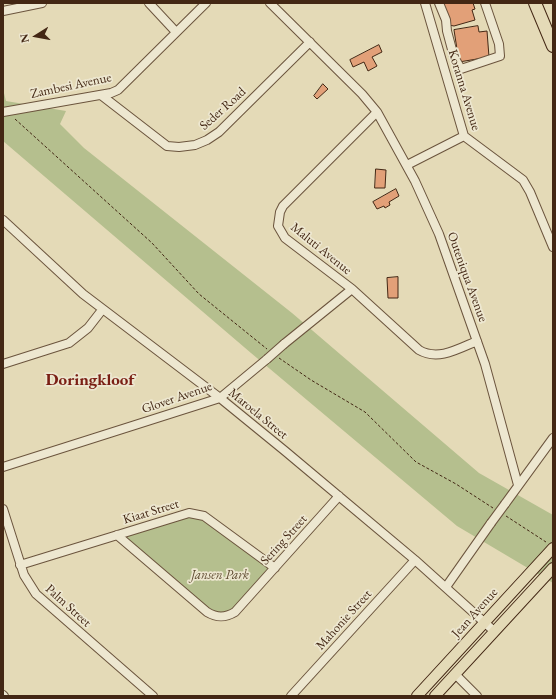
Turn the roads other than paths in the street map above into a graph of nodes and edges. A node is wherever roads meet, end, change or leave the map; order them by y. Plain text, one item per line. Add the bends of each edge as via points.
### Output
1 (42, 3) edge
2 (149, 3) edge
3 (206, 3) edge
4 (270, 3) edge
5 (425, 3) edge
6 (439, 3) edge
7 (486, 3) edge
8 (535, 3) edge
9 (3, 11) edge
10 (443, 16) junction
11 (430, 20) junction
12 (446, 28) junction
13 (176, 32) junction
14 (434, 32) junction
15 (310, 42) junction
16 (553, 46) edge
17 (102, 95) junction
18 (3, 112) edge
19 (377, 112) junction
20 (464, 136) junction
21 (407, 165) junction
22 (3, 220) edge
23 (553, 247) edge
24 (352, 289) junction
25 (102, 310) junction
26 (477, 341) junction
27 (3, 364) edge
28 (220, 398) junction
29 (553, 438) edge
30 (3, 468) edge
31 (518, 485) junction
32 (339, 496) junction
33 (3, 509) edge
34 (117, 535) junction
35 (549, 545) edge
36 (415, 560) junction
37 (20, 565) junction
38 (275, 568) junction
39 (553, 568) edge
40 (446, 587) junction
41 (532, 590) junction
42 (484, 622) junction
43 (494, 631) junction
44 (455, 674) junction
45 (447, 683) junction
46 (470, 690) junction
47 (153, 696) edge
48 (291, 696) edge
49 (417, 696) edge
50 (435, 696) edge
51 (477, 696) edge

1 - 9 street
2 - 13 street
3 - 13 street, Zambesi Avenue
4 - 15 street, Outeniqua Avenue
5 - 11 street, Koranna Avenue
6 - 10 street
7 - 12 street via 500,50 499,58 460,68 454,58
8 - 16 highway
10 - 11 street
10 - 12 street
11 - 14 street, Koranna Avenue
12 - 14 street
13 - 17 street, Zambesi Avenue via 123,86
14 - 20 street, Koranna Avenue
15 - 17 street, Seder Road via 219,132 195,145 167,146
15 - 19 street, Outeniqua Avenue
17 - 18 street, Zambesi Avenue
19 - 21 street, Outeniqua Avenue
19 - 24 street, Maluti Avenue via 291,197 283,206 278,219 278,226 285,238
20 - 21 street
20 - 23 street, Koranna Avenue via 523,180
21 - 26 street, Outeniqua Avenue via 429,210
22 - 25 street, Maroela Street
24 - 26 street, Maluti Avenue via 426,354 441,355
24 - 28 street, Glover Avenue, bridge
25 - 27 street via 88,328 69,342
25 - 28 street, Maroela Street
26 - 31 street, Outeniqua Avenue
28 - 30 street, Glover Avenue
28 - 32 street, Maroela Street
29 - 31 street
31 - 40 street, bridge
32 - 36 street, Maroela Street
32 - 38 street, Sering Street
33 - 37 street, Palm Street
34 - 37 street, Kiaat Street
34 - 38 street, Kiaat Street via 179,515 198,513
34 - 38 street, Sering Street via 207,612 221,617 235,612
35 - 42 main road, Jean Avenue
36 - 40 street, Maroela Street
36 - 48 street, Mahonie Street
37 - 47 street, Palm Street via 36,594
39 - 41 main road, Jean Avenue
40 - 42 street, Maroela Street
41 - 42 main road via 516,600 499,617
41 - 43 main road, Jean Avenue
42 - 43 street, Maroela Street
42 - 49 main road, Jean Avenue
43 - 44 main road, Jean Avenue
44 - 45 main road, Jean Avenue
44 - 46 street
45 - 46 street
45 - 50 main road, Jean Avenue
46 - 51 street

